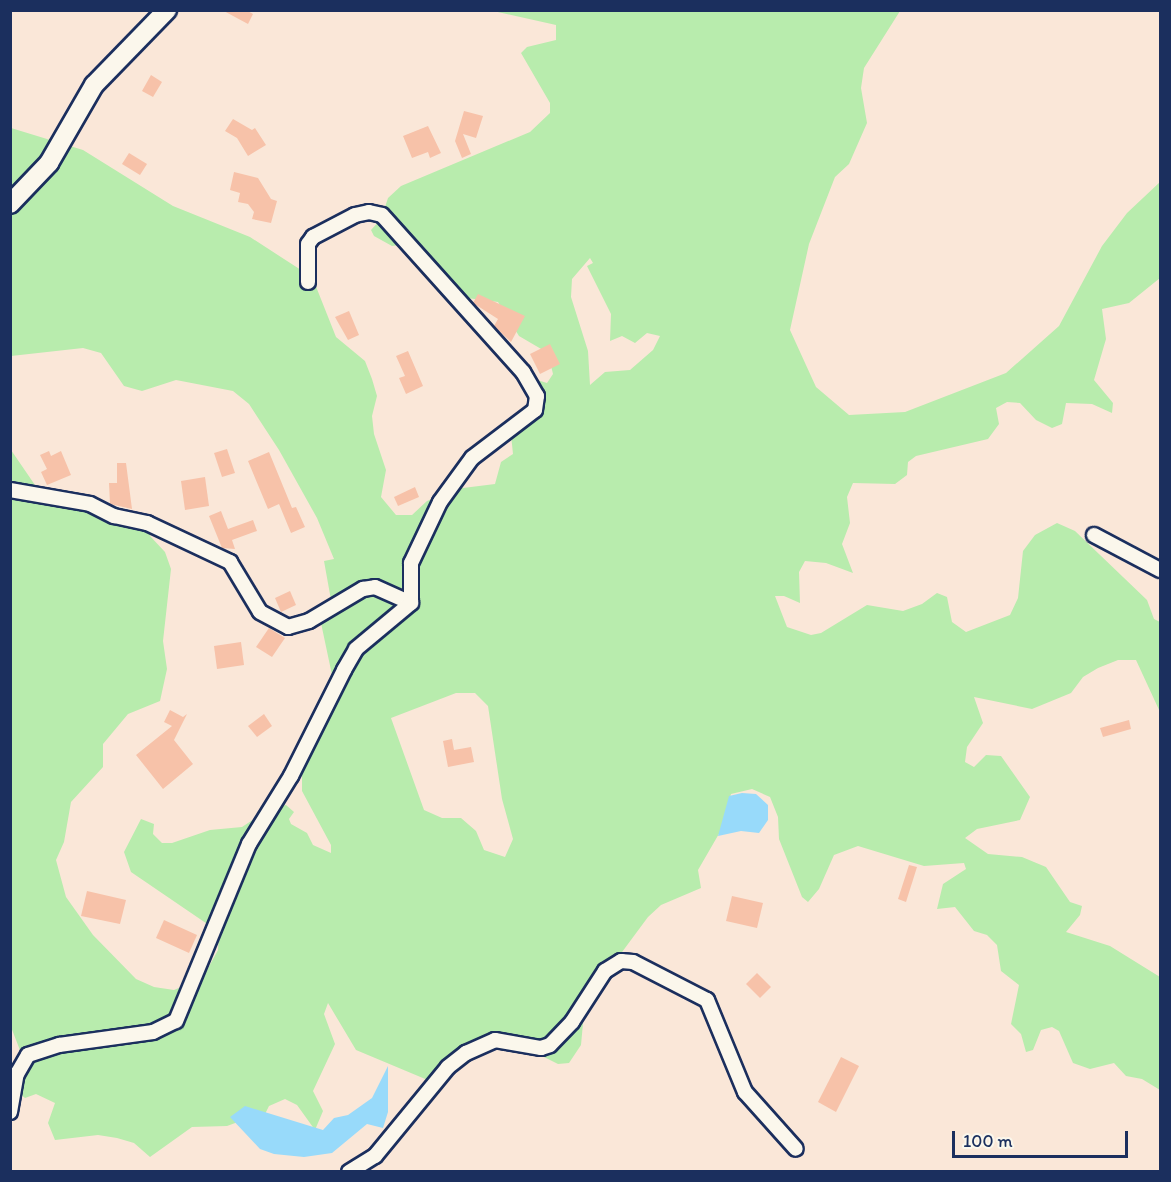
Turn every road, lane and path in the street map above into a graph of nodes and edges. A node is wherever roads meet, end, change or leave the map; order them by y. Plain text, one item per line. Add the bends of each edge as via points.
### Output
1 (167, 10) edge
2 (10, 204) edge
3 (308, 282) dead end
4 (10, 490) edge
5 (1094, 535) dead end
6 (1161, 570) edge
7 (411, 603) junction
8 (10, 1112) edge
9 (796, 1149) dead end
10 (349, 1172) edge

1 - 2 street via 94,85 55,156
3 - 7 street via 307,260 313,237 355,214 382,215 523,372 537,396 535,410 472,459 440,502 411,563
4 - 7 street via 90,504 114,516 147,523 230,562 260,612 288,627 309,621 369,588
5 - 6 street
7 - 8 street via 356,650 344,670 291,776 249,844 176,1021 153,1032 59,1045 28,1055 17,1074
9 - 10 street via 745,1092 707,1000 633,962 621,961 605,972 573,1022 550,1045 541,1048 495,1040 466,1053 448,1067 375,1155

